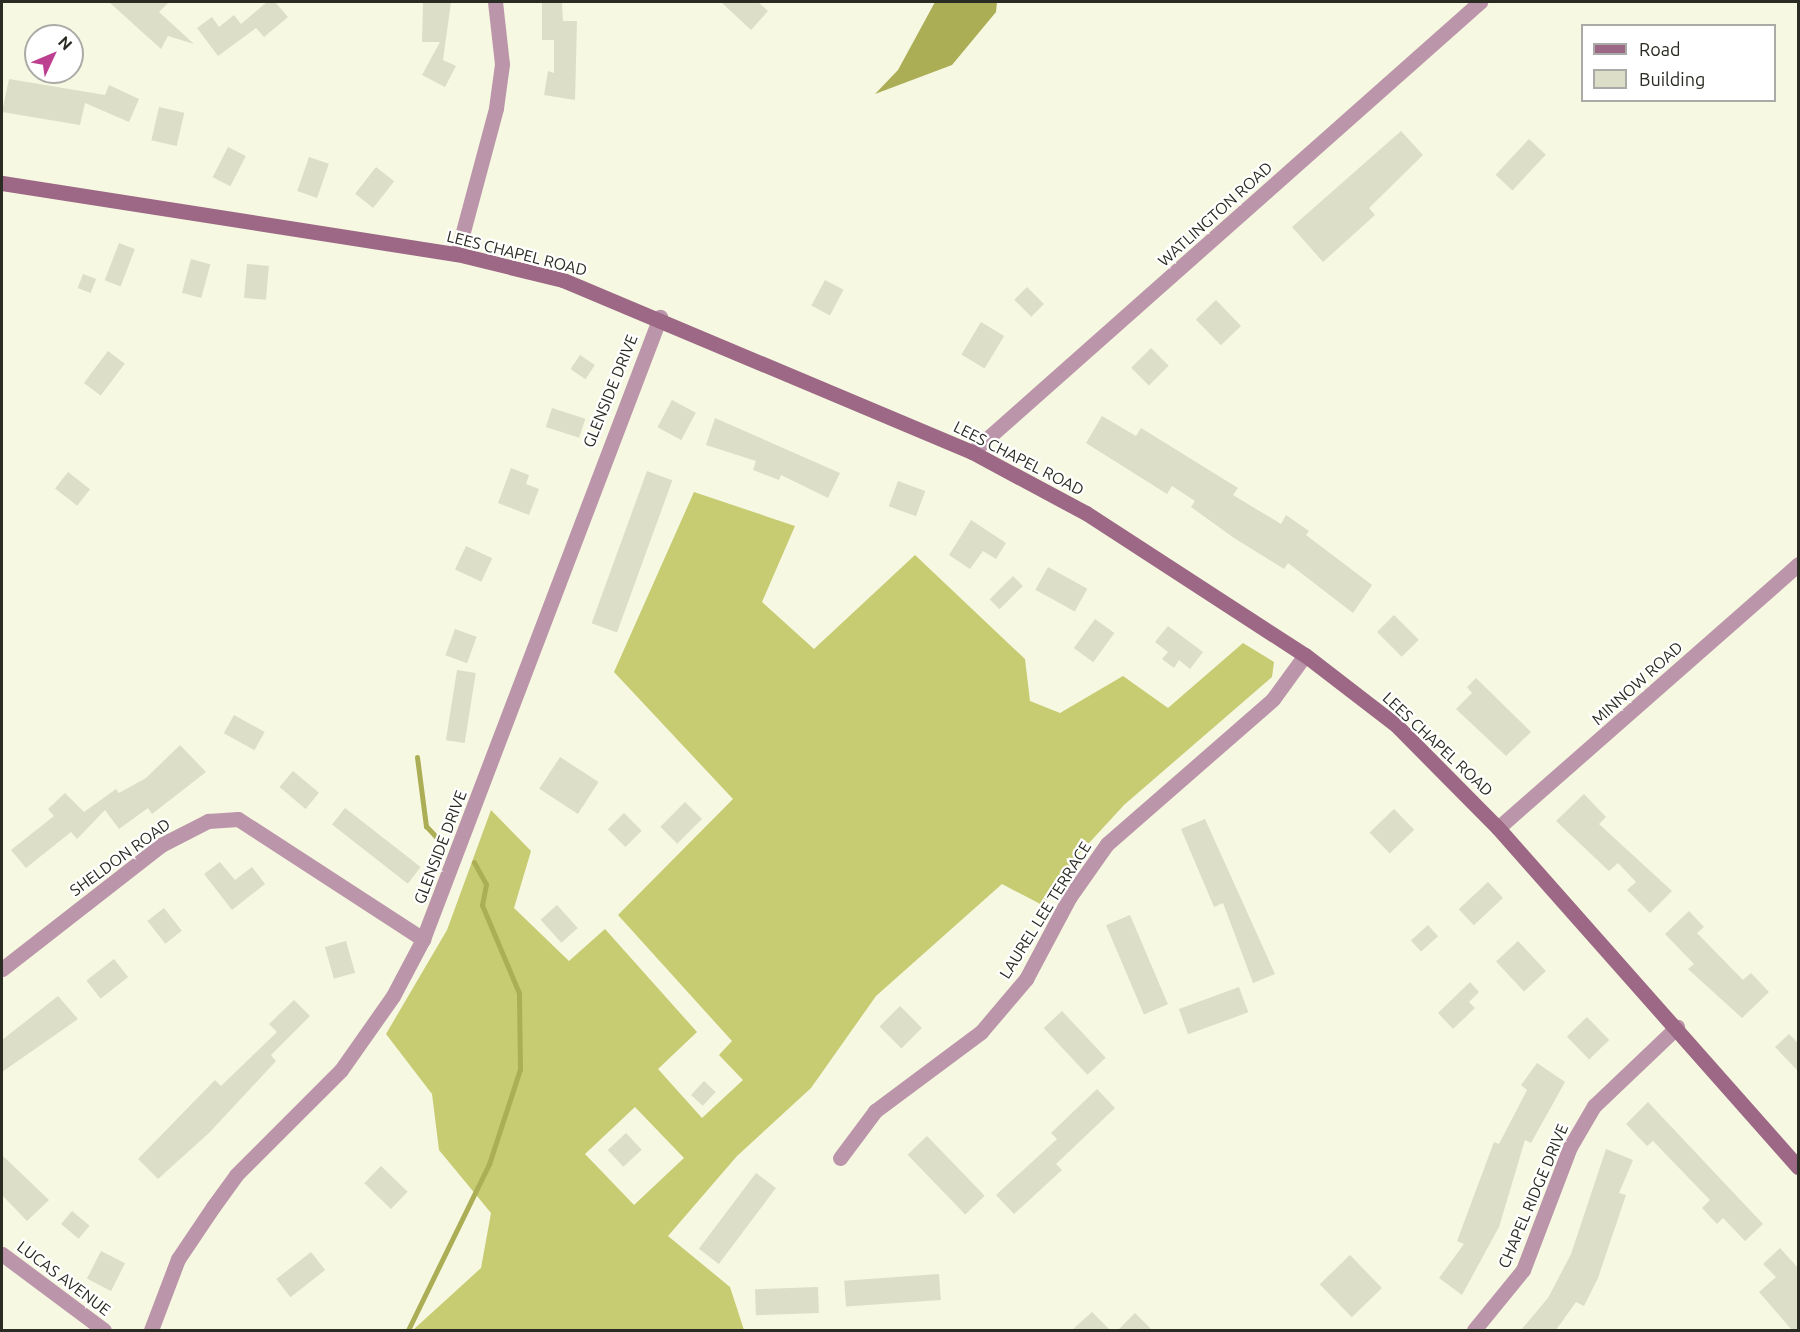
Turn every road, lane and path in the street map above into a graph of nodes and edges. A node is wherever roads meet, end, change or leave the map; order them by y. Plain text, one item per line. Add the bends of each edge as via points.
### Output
1 (495, 2) edge
2 (1480, 2) edge
3 (2, 183) edge
4 (457, 254) junction
5 (660, 316) junction
6 (972, 452) junction
7 (1798, 564) edge
8 (1305, 655) junction
9 (1498, 828) junction
10 (423, 939) junction
11 (2, 969) edge
12 (1677, 1027) junction
13 (840, 1158) dead end
14 (1798, 1167) edge
15 (2, 1254) edge
16 (104, 1330) edge
17 (151, 1330) edge
18 (1474, 1330) edge

1 - 4 street via 502,64 496,108
2 - 6 street, WATLINGTON ROAD
3 - 4 main road, LEES CHAPEL ROAD
4 - 5 main road, LEES CHAPEL ROAD via 563,280
5 - 6 main road, LEES CHAPEL ROAD
5 - 10 street, GLENSIDE DRIVE via 610,437
6 - 8 main road, LEES CHAPEL ROAD via 1086,513
7 - 9 street, MINNOW ROAD
8 - 9 main road, LEES CHAPEL ROAD via 1396,725
8 - 13 street, LAUREL LEE TERRACE via 1273,699 1107,844 1069,898 1026,979 981,1032 875,1111
9 - 12 main road, LEES CHAPEL ROAD
10 - 11 street, SHELDON ROAD via 238,819 208,821 162,845
10 - 17 street, GLENSIDE DRIVE via 393,996 341,1070 236,1175 213,1207 178,1259
12 - 14 main road, LEES CHAPEL ROAD
12 - 18 street, CHAPEL RIDGE DRIVE via 1594,1106 1570,1147 1523,1270
15 - 16 street, LUCAS AVENUE

